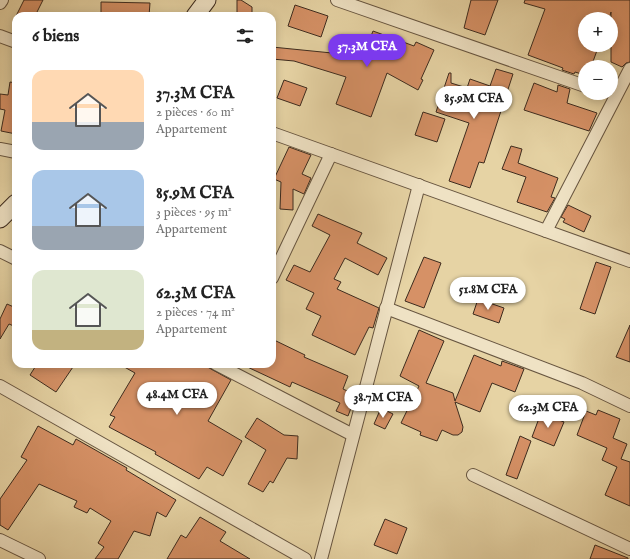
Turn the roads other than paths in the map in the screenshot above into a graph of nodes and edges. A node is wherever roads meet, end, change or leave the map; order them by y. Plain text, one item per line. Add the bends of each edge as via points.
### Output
1 (2, 0) edge
2 (207, 0) edge
3 (337, 0) edge
4 (0, 3) edge
5 (198, 12) edge
6 (0, 36) edge
7 (12, 40) edge
8 (630, 69) edge
9 (578, 84) edge
10 (618, 85) edge
11 (608, 100) edge
12 (276, 134) edge
13 (0, 148) edge
14 (12, 151) edge
15 (331, 154) junction
16 (418, 185) junction
17 (12, 207) edge
18 (0, 219) edge
19 (546, 231) junction
20 (0, 251) edge
21 (12, 257) edge
22 (276, 261) edge
23 (630, 261) edge
24 (386, 308) junction
25 (232, 368) edge
26 (0, 386) edge
27 (630, 406) edge
28 (353, 435) junction
29 (473, 475) dead end
30 (0, 540) edge
31 (630, 549) edge
32 (39, 559) edge
33 (305, 559) edge
34 (321, 559) edge

1 - 4 street
2 - 5 street
3 - 9 street
6 - 7 street
8 - 10 street
11 - 19 street
12 - 15 street
13 - 14 street
15 - 16 street
15 - 22 street
16 - 19 street
16 - 24 street
17 - 18 street
19 - 23 street
20 - 21 street
24 - 27 street via 582,383
24 - 28 street
25 - 28 street
26 - 33 street
28 - 34 street
29 - 31 street
30 - 32 street

